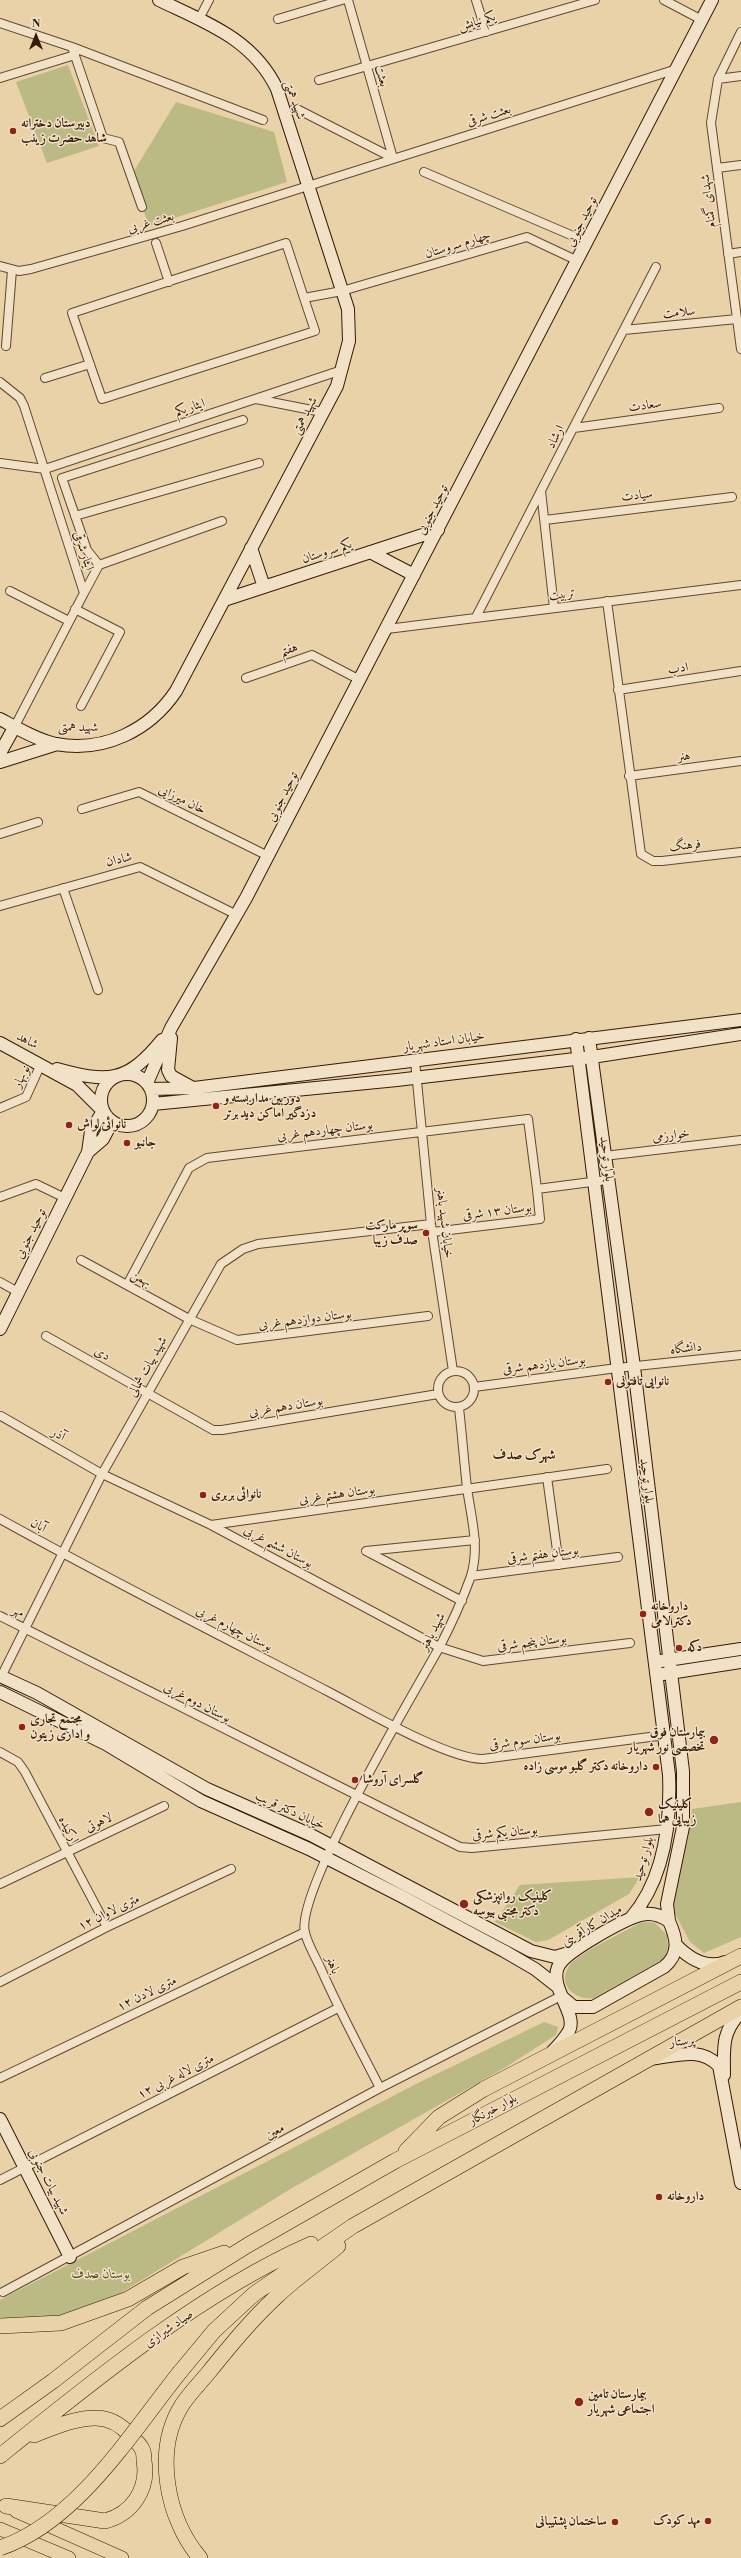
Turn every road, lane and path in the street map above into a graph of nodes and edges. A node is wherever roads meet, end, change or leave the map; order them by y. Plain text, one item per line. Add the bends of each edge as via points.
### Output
1 (159, 0) edge
2 (209, 0) edge
3 (342, 0) edge
4 (348, 0) edge
5 (476, 0) edge
6 (595, 0) edge
7 (664, 0) edge
8 (712, 0) edge
9 (199, 19) junction
10 (278, 19) dead end
11 (702, 20) junction
12 (0, 23) edge
13 (486, 32) junction
14 (741, 32) edge
15 (74, 51) junction
16 (366, 66) junction
17 (676, 69) junction
18 (741, 76) edge
19 (0, 78) edge
20 (319, 80) dead end
21 (718, 80) junction
22 (295, 108) dead end
23 (263, 120) dead end
24 (393, 158) junction
25 (741, 165) edge
26 (717, 168) junction
27 (424, 172) dead end
28 (308, 185) junction
29 (142, 207) dead end
30 (587, 242) junction
31 (156, 244) dead end
32 (741, 252) edge
33 (728, 254) junction
34 (578, 260) junction
35 (0, 266) edge
36 (656, 267) dead end
37 (12, 270) junction
38 (169, 282) junction
39 (342, 291) junction
40 (304, 298) junction
41 (0, 315) edge
42 (737, 318) junction
43 (9, 320) junction
44 (624, 330) junction
45 (0, 338) edge
46 (740, 340) edge
47 (741, 349) edge
48 (90, 364) junction
49 (342, 370) junction
50 (45, 378) dead end
51 (0, 382) edge
52 (255, 399) junction
53 (719, 408) dead end
54 (322, 412) junction
55 (243, 420) dead end
56 (574, 428) junction
57 (0, 463) edge
58 (259, 463) dead end
59 (45, 469) junction
60 (541, 491) junction
61 (732, 496) dead end
62 (75, 516) junction
63 (222, 520) dead end
64 (545, 520) junction
65 (438, 530) junction
66 (251, 548) junction
67 (370, 552) junction
68 (99, 565) junction
69 (414, 575) junction
70 (741, 585) edge
71 (264, 587) junction
72 (10, 591) dead end
73 (84, 593) junction
74 (224, 600) junction
75 (607, 601) junction
76 (554, 608) junction
77 (75, 609) junction
78 (476, 617) junction
79 (69, 621) junction
80 (387, 628) junction
81 (741, 671) edge
82 (246, 678) dead end
83 (360, 680) junction
84 (618, 690) junction
85 (81, 706) dead end
86 (0, 719) edge
87 (15, 726) junction
88 (58, 744) junction
89 (0, 753) edge
90 (741, 761) edge
91 (0, 762) edge
92 (629, 776) junction
93 (82, 809) dead end
94 (38, 822) dead end
95 (0, 834) edge
96 (741, 852) edge
97 (268, 856) junction
98 (63, 888) junction
99 (0, 906) edge
100 (237, 915) junction
101 (98, 990) dead end
102 (741, 1020) edge
103 (171, 1028) junction
104 (741, 1034) edge
105 (589, 1038) junction
106 (576, 1039) junction
107 (0, 1043) edge
108 (592, 1057) junction
109 (434, 1058) junction
110 (578, 1058) junction
111 (414, 1061) junction
112 (396, 1063) junction
113 (41, 1064) junction
114 (122, 1074) junction
115 (436, 1074) junction
116 (416, 1078) junction
117 (392, 1080) junction
118 (149, 1086) junction
119 (194, 1088) junction
120 (153, 1104) junction
121 (0, 1108) edge
122 (103, 1111) junction
123 (112, 1122) junction
124 (421, 1131) junction
125 (741, 1140) edge
126 (88, 1152) junction
127 (604, 1156) junction
128 (607, 1180) junction
129 (595, 1181) junction
130 (537, 1190) junction
131 (0, 1197) edge
132 (65, 1198) junction
133 (540, 1219) joint
134 (432, 1228) junction
135 (81, 1260) dead end
136 (0, 1282) edge
137 (127, 1285) junction
138 (18, 1292) junction
139 (428, 1316) dead end
140 (189, 1319) junction
141 (0, 1329) edge
142 (46, 1336) dead end
143 (741, 1355) edge
144 (634, 1367) junction
145 (617, 1368) junction
146 (453, 1371) junction
147 (474, 1387) junction
148 (147, 1393) junction
149 (438, 1394) junction
150 (459, 1408) junction
151 (1, 1416) dead end
152 (607, 1469) dead end
153 (102, 1474) junction
154 (547, 1477) junction
155 (467, 1489) junction
156 (0, 1519) edge
157 (211, 1525) junction
158 (475, 1540) junction
159 (64, 1554) junction
160 (618, 1557) dead end
161 (559, 1565) junction
162 (471, 1576) junction
163 (462, 1601) junction
164 (0, 1616) edge
165 (26, 1630) junction
166 (630, 1643) dead end
167 (439, 1647) junction
168 (741, 1649) edge
169 (686, 1657) junction
170 (669, 1660) junction
171 (656, 1661) junction
172 (741, 1662) edge
173 (690, 1670) junction
174 (670, 1673) junction
175 (658, 1675) junction
176 (0, 1677) edge
177 (0, 1692) edge
178 (394, 1725) junction
179 (665, 1735) junction
180 (0, 1752) edge
181 (357, 1797) junction
182 (164, 1806) dead end
183 (667, 1830) junction
184 (332, 1846) junction
185 (66, 1852) junction
186 (327, 1858) junction
187 (231, 1869) dead end
188 (0, 1884) edge
189 (631, 1918) junction
190 (669, 1921) junction
191 (107, 1927) junction
192 (304, 1932) junction
193 (677, 1946) junction
194 (572, 1952) junction
195 (741, 1956) edge
196 (0, 1982) edge
197 (741, 1982) edge
198 (560, 1991) junction
199 (741, 2007) edge
200 (338, 2008) junction
201 (741, 2012) edge
202 (552, 2052) junction
203 (645, 2060) junction
204 (0, 2078) edge
205 (724, 2082) junction
206 (380, 2088) junction
207 (0, 2119) edge
208 (396, 2161) junction
209 (24, 2167) junction
210 (0, 2180) edge
211 (741, 2183) edge
212 (388, 2204) junction
213 (353, 2226) junction
214 (248, 2245) junction
215 (70, 2257) junction
216 (3, 2292) dead end
217 (0, 2326) edge
218 (0, 2419) edge
219 (20, 2440) junction
220 (0, 2456) edge
221 (3, 2505) edge
222 (0, 2529) edge
223 (0, 2548) edge
224 (69, 2558) edge
225 (122, 2558) edge
226 (200, 2558) edge

1 - 9 street, شهید همتی
2 - 9 street
3 - 10 street
4 - 16 street, بعثت
5 - 13 street
6 - 13 street, یکم نیایش
7 - 11 street
8 - 11 street, توحید جنوبی
9 - 28 street, شهید همتی via 238,40 261,62 277,89
11 - 17 street, توحید جنوبی
12 - 15 street
13 - 16 street, یکم نیایش
14 - 21 street, شهدای گمنام
15 - 19 street
15 - 23 street
15 - 29 street via 103,138 119,142
16 - 20 street, یکم نیایش
16 - 24 street, بعثت
17 - 24 street, بعثت شرقی
17 - 30 street, توحید جنوبی
18 - 21 street
21 - 26 street, شهدای گمنام via 711,123
22 - 24 street
24 - 28 street, بعثت شرقی
25 - 26 street
26 - 33 street, شهدای گمنام
27 - 30 street
28 - 37 street, بعثت غربی via 182,226 50,264 19,271
28 - 39 street, شهید همتی
30 - 34 street, توحید جنوبی
31 - 38 street
32 - 33 street
33 - 42 street, شهدای گمنام
34 - 39 street, چهارم سروستان via 528,237
34 - 65 street, توحید جنوبی
35 - 37 street, بعثت غربی
36 - 44 street, ارشاد
37 - 43 street
38 - 40 street via 286,244
38 - 48 street via 72,313
39 - 40 street, چهارم سروستان
39 - 49 street, شهید همتی via 350,326
40 - 48 street via 315,331 102,399
41 - 43 street
42 - 44 street, سلامت
42 - 46 street, شهدای گمنام
43 - 45 street via 6,346
44 - 56 street, ارشاد
46 - 47 street, شهدای گمنام
48 - 50 street
49 - 52 street, ایثار یکم
49 - 54 street, شهید همتی
51 - 59 street, ایثار شرقی via 20,398
52 - 54 street
52 - 59 street, ایثار یکم
53 - 56 street, سعادت
54 - 66 street, شهید همتی
55 - 62 street via 62,478
56 - 60 street, ارشاد
57 - 59 street
58 - 62 street
59 - 73 street, ایثار شرقی
60 - 64 street
60 - 78 street, ارشاد
61 - 64 street, سیادت
62 - 68 street via 87,550
63 - 68 street
64 - 76 street
65 - 67 street, یکم سروستان
65 - 69 street, توحید جنوبی
66 - 71 street
66 - 74 street, شهید همتی
67 - 69 street
67 - 71 street, یکم سروستان
68 - 73 street
69 - 80 street, توحید جنوبی
70 - 75 street, تربیت
71 - 74 street, یکم سروستان
72 - 79 street
73 - 77 street
74 - 88 street, شهید همتی via 176,691 150,720 130,734 104,742
75 - 76 street, تربیت
75 - 84 street
76 - 78 street, تربیت
77 - 79 street
77 - 85 street via 120,632
78 - 80 street, تربیت
79 - 87 street
80 - 83 street, توحید جنوبی
81 - 84 street, ادب
82 - 83 street, هفتم via 312,655
83 - 97 street, توحید جنوبی
84 - 92 street
86 - 87 street, شهید همتی
87 - 88 street, شهید همتی
87 - 89 street
88 - 91 street
90 - 92 street, هنر
92 - 96 street, فرهنگ via 640,854 653,861
93 - 97 street, خان میرزایی via 139,792
94 - 95 street
97 - 100 street, توحید جنوبی
98 - 99 street, شادان
98 - 100 street, شادان via 140,867
98 - 101 street
100 - 103 street, توحید جنوبی
102 - 105 street, خیابان استاد شهریار
103 - 114 street, توحید جنوبی via 143,1062
103 - 118 street, توحید جنوبی
103 - 119 street via 168,1070 177,1081
104 - 108 street
105 - 106 street, خیابان استاد شهریار
105 - 108 street, بلوار توحید
106 - 109 street, خیابان استاد شهریار
106 - 110 street, بلوار توحید
107 - 113 street, شاهد
108 - 110 street
108 - 127 street, بلوار توحید
109 - 111 street, خیابان استاد شهریار
109 - 115 street via 426,1063 428,1070
110 - 115 street
110 - 129 street, بلوار توحید
111 - 112 street, خیابان استاد شهریار
111 - 116 street, خیابان شهید باهنر
112 - 117 street via 402,1065 404,1074
112 - 119 street, خیابان استاد شهریار
113 - 114 street via 94,1077
113 - 121 street, نوبهار via 26,1097
113 - 122 street via 77,1085
114 - 118 street via 135,1075
114 - 122 street via 104,1085 101,1094
115 - 116 street
116 - 117 street
116 - 124 street, خیابان شهید باهنر
117 - 120 street
118 - 119 street, خیابان استاد شهریار
118 - 120 street
120 - 123 street via 150,1112 137,1124 129,1126
122 - 123 street
122 - 126 street, توحید جنوبی via 91,1132
123 - 126 street, توحید جنوبی via 103,1139
124 - 130 street, بوستان چهاردهم غربی via 528,1119
124 - 134 street, خیابان شهید باهنر
124 - 137 street, بوستان چهاردهم غربی via 226,1155 199,1161 189,1168
125 - 127 street, خوارزمی
126 - 132 street, توحید جنوبی
127 - 128 street, بلوار توحید
128 - 129 street
128 - 144 street, بلوار توحید
129 - 130 street
129 - 145 street, بلوار توحید
130 - 133 street, بوستان چهاردهم غربی
131 - 132 street via 36,1184
132 - 138 street, توحید جنوبی
133 - 134 street, بوستان ۱۳ شرقی
134 - 140 street, شهید بیات شمالی via 250,1246 231,1256 217,1269
134 - 146 street, خیابان شهید باهنر
135 - 137 street, بهمن
136 - 138 street
137 - 140 street, بهمن
138 - 141 street, توحید جنوبی
139 - 140 street, بوستان دوازدهم غربی via 242,1341
140 - 148 street, شهید بیات شمالی
142 - 148 street, دی
143 - 144 street, دانشگاه
144 - 145 street, دانشگاه
144 - 170 street, بلوار توحید
145 - 147 street, بوستان یازدهم شرقی
145 - 171 street, بلوار توحید
146 - 147 street via 469,1376
146 - 149 street via 442,1377
147 - 150 street via 469,1402
148 - 149 street, بوستان دهم غربی via 213,1430
148 - 153 street, شهید بیات شمالی
149 - 150 street via 444,1403
150 - 155 street, شهید باهنر
151 - 153 street, آذر
152 - 154 street, بوستان هشتم غربی
153 - 157 street, بوستان ششم غربی
153 - 159 street, شهید بیات شمالی
154 - 155 street, بوستان هشتم غربی
154 - 161 street
155 - 157 street, بوستان هشتم غربی
155 - 158 street, شهید باهنر
156 - 159 street, آبان
157 - 167 street, بوستان ششم غربی
158 - 162 street, شهید باهنر
158 - 163 street via 366,1551
159 - 165 street, شهید بیات شمالی
159 - 178 street, بوستان چهارم غربی
160 - 161 street, بوستان هفتم شرقی
161 - 162 street, بوستان هفتم شرقی
162 - 163 street, شهید باهنر
163 - 167 street, شهید باهنر
164 - 165 street, مهر
165 - 176 street, شهید بیات شمالی
165 - 181 street, بوستان دوم غربی
166 - 167 street, بوستان پنجم شرقی via 483,1661
167 - 178 street, شهید باهنر
168 - 169 street
169 - 170 street
169 - 173 street via 682,1664
170 - 171 street
170 - 174 street, بلوار توحید
171 - 175 street, بلوار توحید
172 - 173 street
173 - 174 street
174 - 175 street
174 - 190 street, بلوار توحید via 685,1800 684,1827 667,1904
175 - 179 street, بلوار توحید
176 - 184 street, خیابان دکتر قریب via 83,1718 207,1789
177 - 186 street, خیابان دکتر قریب via 106,1744 201,1801
178 - 179 street, بوستان سوم شرقی via 463,1757 474,1759
178 - 181 street, شهید باهنر
179 - 183 street, بلوار توحید via 670,1808
180 - 185 street, ارکیده via 18,1762 25,1772
181 - 183 street, بوستان یکم شرقی via 466,1848
181 - 184 street, شهید باهنر
182 - 185 street, لاهوتی
183 - 189 street, بلوار توحید via 656,1879 645,1901
184 - 186 street
184 - 194 street, خیابان دکتر قریب via 531,1951 555,1957
185 - 188 street, لاهوتی
185 - 191 street, ارکیده
186 - 192 street via 310,1899
186 - 198 street, خیابان دکتر قریب via 504,1951 535,1969
187 - 191 street, ۱۲ متری لاوان
189 - 190 street, میدان کارآفرینی via 652,1914
189 - 194 street, میدان کارآفرینی
190 - 193 street
191 - 196 street, ۱۲ متری لاوان
192 - 200 street, باهنر
192 - 204 street, ۱۲ متری لادن
193 - 195 street via 692,1959 708,1964 720,1964
193 - 198 street via 672,1961 664,1967 592,2007 574,2007
194 - 198 street, میدان کارآفرینی via 559,1965 556,1973
195 - 202 highway
197 - 208 highway, بلوار خبرنگار
198 - 202 street via 572,2023 570,2030
198 - 206 street, معین
199 - 203 highway
200 - 206 street, باهنر
200 - 209 street, ۱۲ متری لاله غربی
201 - 205 street via 732,2021 725,2035
202 - 208 highway via 439,2117
203 - 205 street, پرستار via 699,2053 711,2058 720,2066
203 - 212 highway
205 - 211 street, پرستار
206 - 215 street, معین
207 - 209 street, شهید بیات جنوبی
208 - 214 highway, بلوار خبرنگار
209 - 210 street, ۱۲ متری لاله غربی
209 - 215 street, شهید بیات جنوبی
212 - 213 highway
212 - 226 highway via 272,2301 251,2322 182,2406 172,2430 167,2476 177,2522 188,2543
213 - 219 highway, صیاد شیرازی via 250,2274 83,2390
213 - 223 highway, bridge via 289,2268 243,2303 214,2331 90,2486 32,2532
214 - 217 highway via 183,2266 128,2299 60,2323
214 - 218 highway via 147,2308
215 - 216 street, معین
219 - 220 highway, صیاد شیرازی
219 - 221 highway via 76,2419 97,2418 114,2422 143,2450 146,2473 138,2498 117,2518 105,2521
221 - 225 main road
222 - 224 main road

